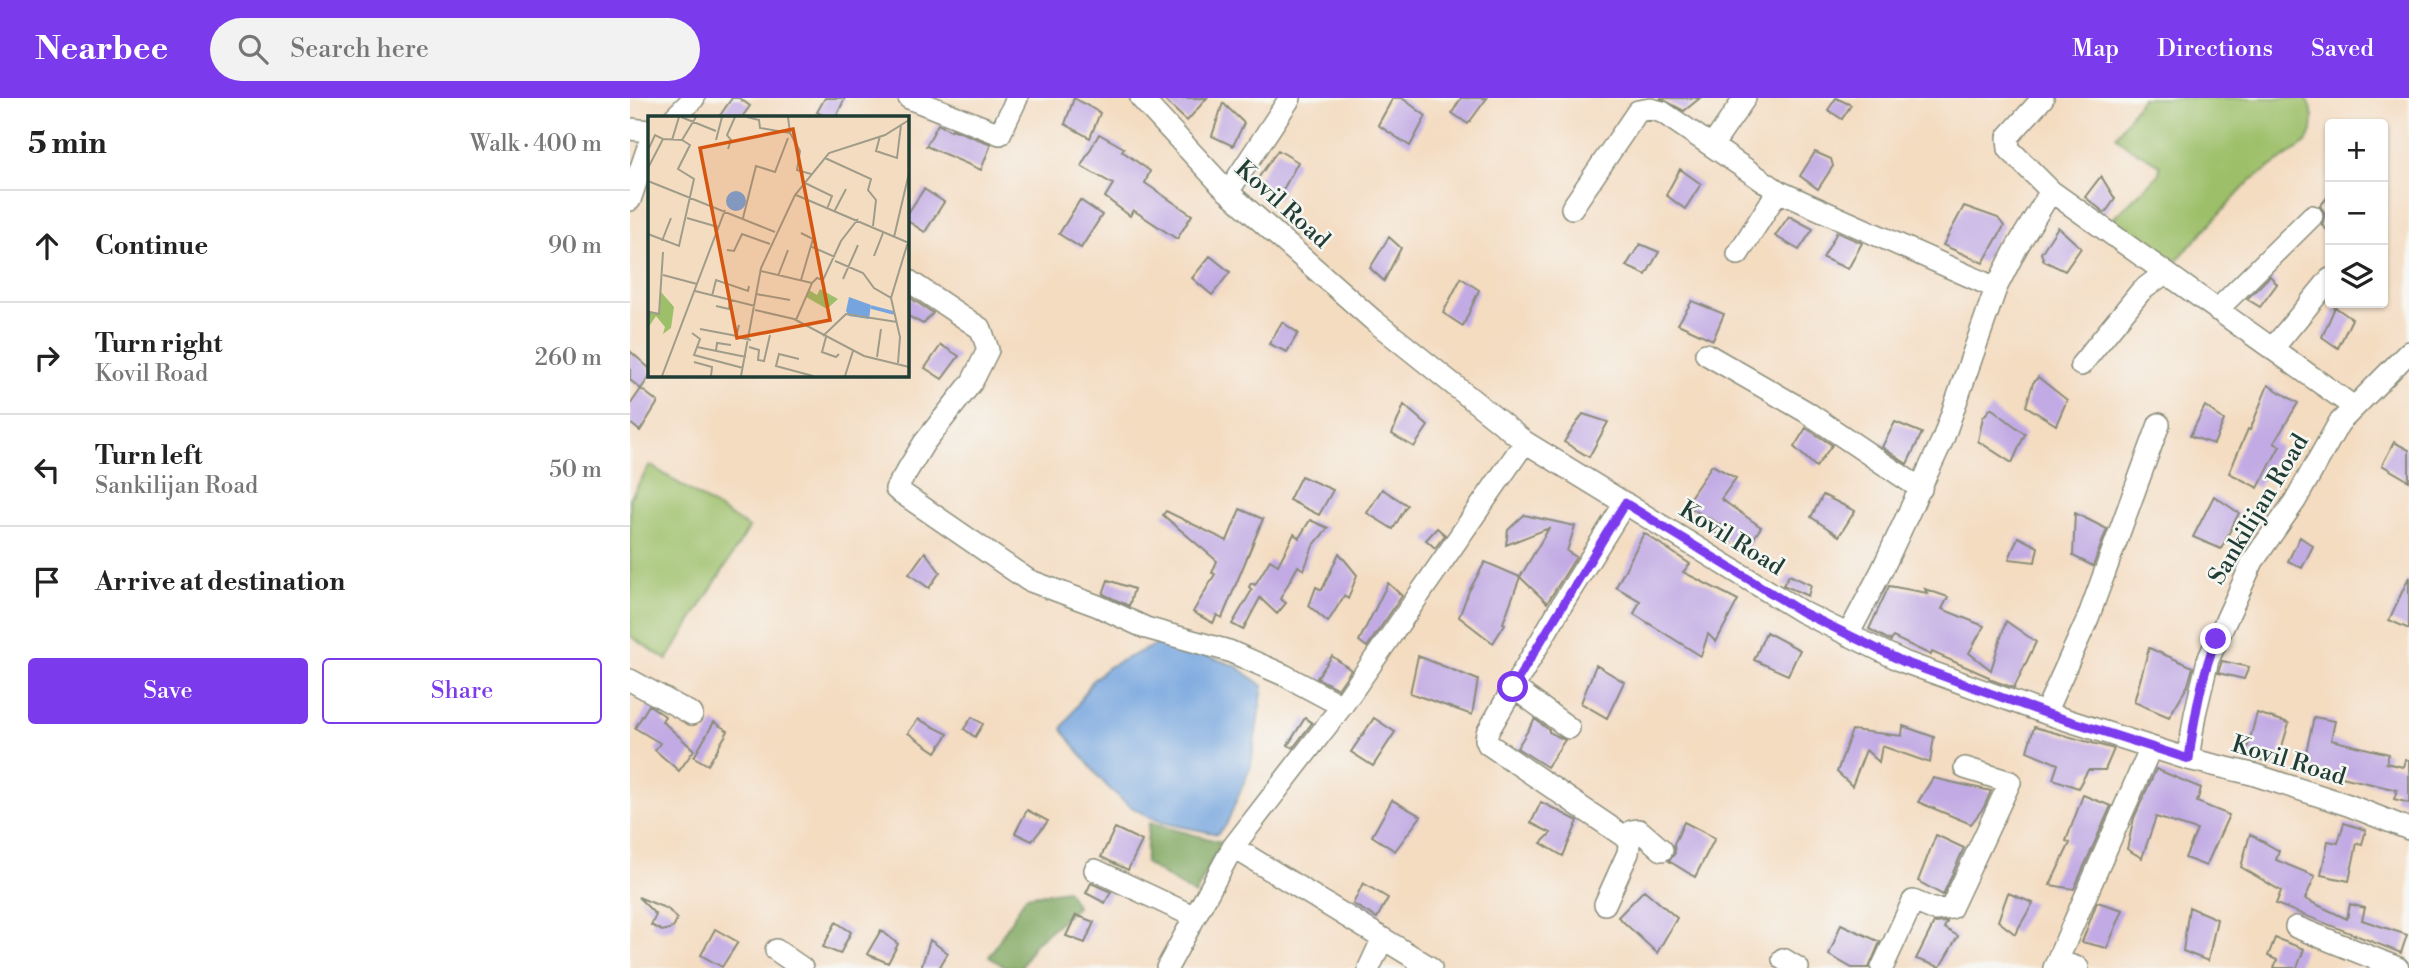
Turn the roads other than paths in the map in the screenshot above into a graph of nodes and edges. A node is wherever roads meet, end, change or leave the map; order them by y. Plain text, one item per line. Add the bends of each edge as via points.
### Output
1 (694, 98) edge
2 (909, 98) edge
3 (1017, 98) edge
4 (1142, 98) edge
5 (1290, 98) edge
6 (1745, 98) edge
7 (2044, 99) edge
8 (676, 116) edge
9 (630, 129) edge
10 (648, 131) edge
11 (1712, 146) junction
12 (648, 147) edge
13 (1778, 191) junction
14 (2051, 191) junction
15 (1228, 192) junction
16 (630, 200) edge
17 (1572, 208) dead end
18 (2312, 216) dead end
19 (1738, 254) dead end
20 (2165, 273) junction
21 (908, 280) edge
22 (2325, 285) edge
23 (1996, 288) junction
24 (2217, 310) junction
25 (2273, 348) junction
26 (2409, 352) edge
27 (1706, 354) dead end
28 (2081, 365) dead end
29 (2354, 407) junction
30 (2160, 424) dead end
31 (1525, 442) junction
32 (1921, 489) junction
33 (1625, 503) junction
34 (1848, 635) junction
35 (630, 680) edge
36 (1513, 687) junction
37 (1342, 706) junction
38 (2045, 713) junction
39 (692, 714) dead end
40 (1569, 728) dead end
41 (2151, 747) junction
42 (2189, 759) junction
43 (1965, 768) dead end
44 (2409, 829) edge
45 (1625, 837) junction
46 (1233, 847) junction
47 (1662, 850) dead end
48 (1095, 870) dead end
49 (1605, 904) dead end
50 (1195, 917) junction
51 (2296, 927) dead end
52 (1382, 940) junction
53 (776, 950) dead end
54 (2409, 954) edge
55 (2055, 964) edge
56 (2395, 967) edge
57 (802, 968) edge
58 (1167, 968) edge
59 (1369, 968) edge
60 (1431, 968) edge
61 (1882, 968) edge
62 (2078, 968) edge

1 - 8 street
2 - 3 street via 1000,134
4 - 15 street, Kovil Road
5 - 15 street
6 - 11 street
7 - 14 street via 2008,137 2009,149
9 - 10 street
11 - 13 street
11 - 17 street via 1662,112 1638,111
12 - 16 street
13 - 19 street
13 - 23 street
14 - 20 street
14 - 23 street
15 - 31 street, Kovil Road via 1373,320
18 - 24 street
20 - 24 street
20 - 28 street via 2141,291
21 - 37 street via 981,329 988,350 972,382 923,443 896,489 1028,580 1146,628 1228,651
22 - 25 street
23 - 32 street
24 - 25 street
25 - 29 street
26 - 29 street, Sankilijan Road
27 - 32 street via 1805,411
29 - 42 street, Sankilijan Road via 2339,423 2295,501 2253,561 2216,639 2195,714
30 - 38 street via 2088,618
31 - 33 street, Kovil Road
31 - 37 street
32 - 34 street
33 - 34 street, Kovil Road via 1802,612
33 - 36 street
34 - 38 street, Kovil Road via 1904,662
35 - 39 street
36 - 40 street
36 - 45 street via 1487,733 1488,744
37 - 46 street
38 - 41 street, Kovil Road
41 - 42 street, Kovil Road
41 - 55 street
42 - 44 street, Kovil Road via 2347,804
43 - 61 street via 2010,782 1951,908 1935,909 1913,901
45 - 47 street via 1639,830
45 - 49 street via 1628,853
46 - 50 street
46 - 52 street
48 - 50 street
50 - 58 street
51 - 56 street
52 - 59 street
52 - 60 street
53 - 57 street
54 - 56 street
55 - 62 street

